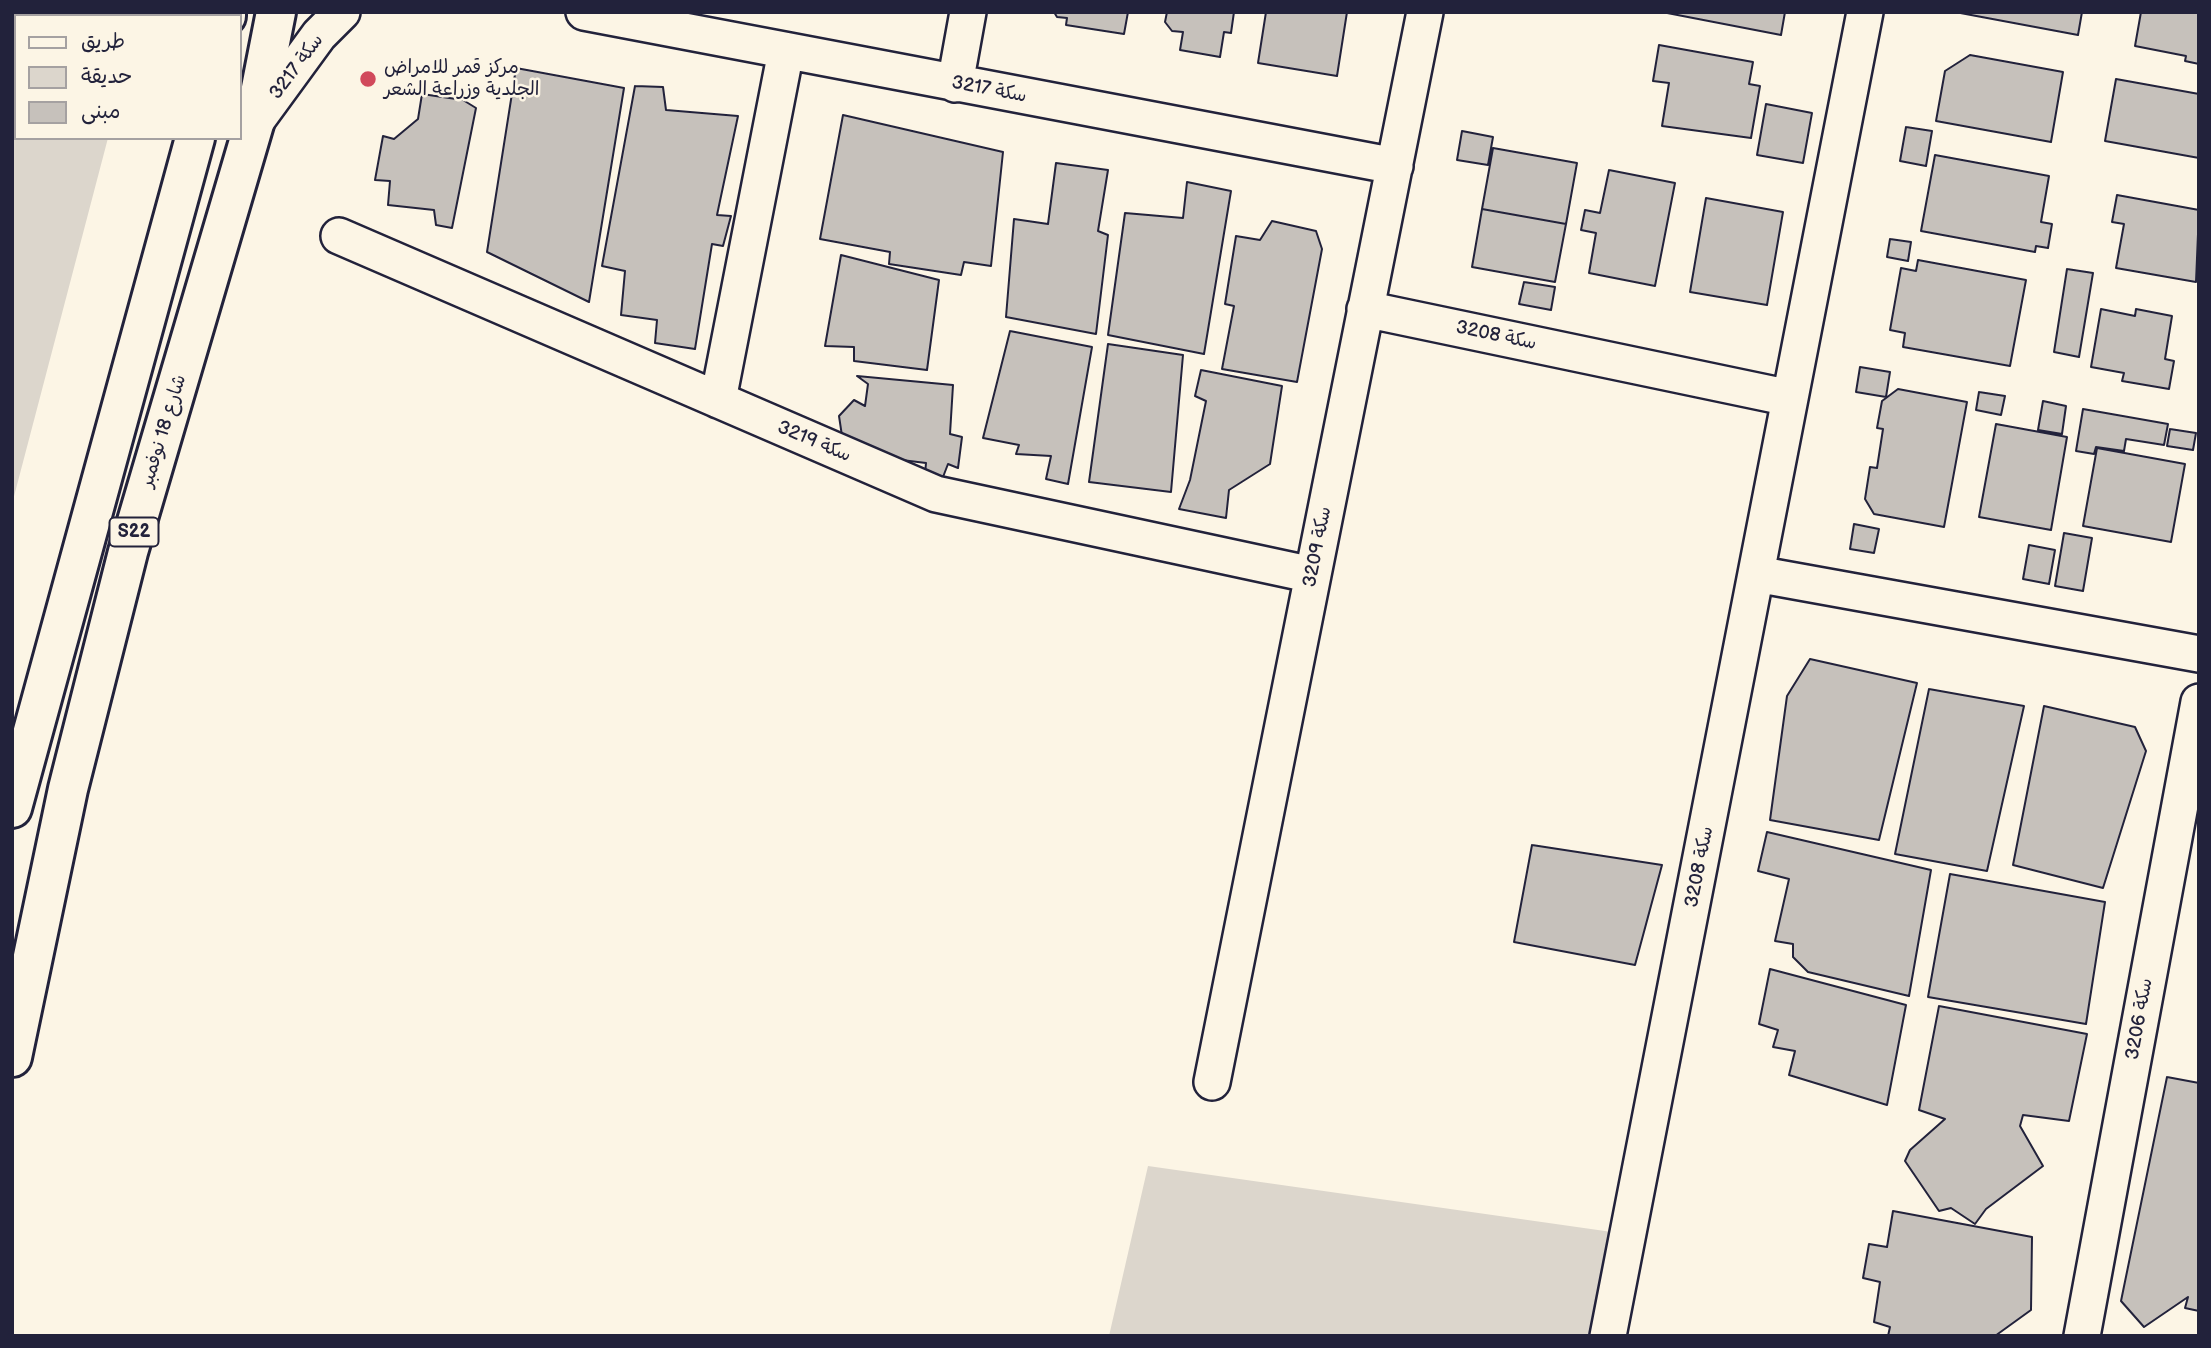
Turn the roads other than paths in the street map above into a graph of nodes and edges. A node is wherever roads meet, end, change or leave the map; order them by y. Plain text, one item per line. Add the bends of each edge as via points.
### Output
1 (276, 12) edge
2 (342, 12) edge
3 (584, 12) edge
4 (968, 12) edge
5 (1425, 12) edge
6 (1865, 12) edge
7 (786, 51) junction
8 (955, 84) junction
9 (254, 124) junction
10 (194, 140) edge
11 (1395, 166) junction
12 (339, 236) dead end
13 (1365, 309) junction
14 (1790, 398) junction
15 (718, 400) junction
16 (1756, 574) junction
17 (1313, 575) junction
18 (2199, 654) edge
19 (2199, 702) edge
20 (12, 808) edge
21 (12, 1057) edge
22 (1212, 1082) dead end
23 (1608, 1336) edge
24 (2082, 1336) edge

1 - 9 main road, شارع 18 نوفمبر / S22
2 - 9 street, سكة 3217 via 318,35
3 - 7 street, سكة 3217
4 - 8 street
5 - 11 street, سكة 3209
6 - 14 street, سكة 3208
7 - 8 street, سكة 3217
7 - 15 street
8 - 11 street, سكة 3217
9 - 21 main road, شارع 18 نوفمبر / S22 via 128,552 68,789
10 - 20 main road, S22
11 - 13 street, سكة 3209
12 - 15 street, سكة 3219
13 - 14 street, سكة 3208
13 - 17 street, سكة 3209
14 - 16 street, سكة 3208
15 - 17 street, سكة 3219 via 936,494
16 - 18 street
16 - 23 street, سكة 3208
17 - 22 street, سكة 3209
19 - 24 street, سكة 3206

